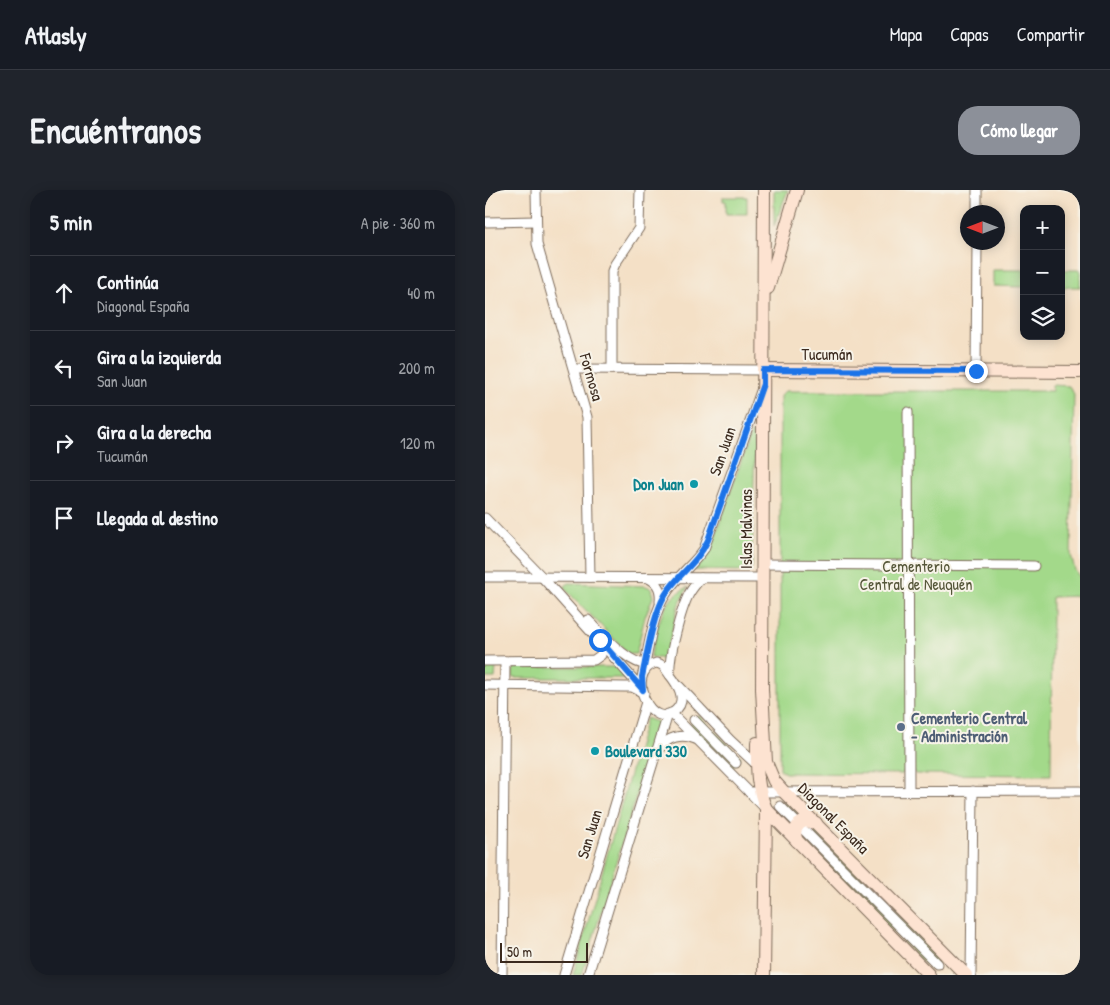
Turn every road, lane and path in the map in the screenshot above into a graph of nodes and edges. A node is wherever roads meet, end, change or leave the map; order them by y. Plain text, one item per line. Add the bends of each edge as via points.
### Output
1 (537, 190) edge
2 (640, 190) edge
3 (764, 190) edge
4 (797, 190) edge
5 (977, 190) edge
6 (977, 205) edge
7 (536, 221) junction
8 (485, 222) edge
9 (977, 250) edge
10 (763, 302) junction
11 (575, 369) junction
12 (612, 369) junction
13 (763, 370) junction
14 (976, 371) junction
15 (1080, 372) edge
16 (763, 384) junction
17 (908, 412) dead end
18 (485, 518) edge
19 (763, 564) junction
20 (908, 565) junction
21 (1034, 566) dead end
22 (485, 577) edge
23 (542, 577) junction
24 (590, 577) junction
25 (645, 578) junction
26 (680, 578) junction
27 (701, 578) junction
28 (762, 578) junction
29 (660, 603) junction
30 (600, 640) junction
31 (485, 661) edge
32 (505, 661) junction
33 (645, 668) junction
34 (670, 675) junction
35 (485, 685) edge
36 (678, 685) junction
37 (505, 686) junction
38 (762, 689) junction
39 (644, 695) junction
40 (670, 714) junction
41 (694, 720) dead end
42 (697, 740) junction
43 (657, 752) junction
44 (736, 763) dead end
45 (757, 765) junction
46 (774, 781) junction
47 (973, 791) junction
48 (1080, 791) edge
49 (754, 792) junction
50 (784, 792) junction
51 (909, 792) junction
52 (780, 806) dead end
53 (766, 809) junction
54 (816, 823) junction
55 (799, 824) junction
56 (797, 841) junction
57 (950, 960) junction
58 (933, 970) edge
59 (502, 975) edge
60 (564, 975) edge
61 (588, 975) edge
62 (764, 975) edge
63 (950, 975) edge
64 (965, 975) edge
65 (971, 975) edge

1 - 7 street, Formosa
2 - 12 street via 639,228 612,271
3 - 10 main road, Islas Malvinas
4 - 10 main road
5 - 6 street
7 - 8 street
7 - 11 street, Formosa via 537,244
9 - 14 street
10 - 13 main road, Islas Malvinas
11 - 12 street, Tucumán
11 - 24 street, Formosa via 588,425
12 - 13 street, Tucumán
13 - 14 main road, Tucumán
13 - 16 main road, Islas Malvinas
14 - 15 main road, Tucumán
16 - 19 main road, Islas Malvinas
16 - 26 street, San Juan via 708,540
17 - 20 street
18 - 23 street, Diagonal España
19 - 20 street
19 - 28 main road, Islas Malvinas
20 - 21 street
20 - 51 street
22 - 23 street
23 - 24 street
23 - 30 street, Diagonal España
23 - 33 street, Diagonal España via 627,656
24 - 25 street
25 - 26 street
25 - 29 street via 658,586
26 - 27 street
26 - 29 street, San Juan
27 - 28 street
27 - 34 street via 684,607 670,658
28 - 38 main road, Islas Malvinas
29 - 33 street, San Juan
30 - 32 street via 601,655 594,660
30 - 39 street, Diagonal España
31 - 32 street
32 - 37 street
33 - 34 street, Diagonal España via 659,664
33 - 39 street
34 - 36 street, Diagonal España
35 - 37 street
36 - 40 street via 680,702
36 - 45 street, Diagonal España
37 - 39 street via 632,687
37 - 59 street
38 - 45 main road, Islas Malvinas via 757,723
38 - 46 main road, Islas Malvinas via 766,762
39 - 40 street, Diagonal España via 656,714
39 - 60 street, San Juan
40 - 42 street, Diagonal España
40 - 43 street
41 - 44 street
42 - 43 street via 689,736 676,737 664,742
42 - 49 street, Diagonal España
43 - 61 street
45 - 46 street, Diagonal España
45 - 49 main road, Islas Malvinas
46 - 50 main road, Diagonal España
47 - 48 street
47 - 51 street
47 - 65 street
49 - 50 street
49 - 53 main road, Islas Malvinas
50 - 51 street
50 - 54 main road, Diagonal España
52 - 55 street
53 - 56 main road
53 - 62 main road, Islas Malvinas
54 - 55 main road via 805,821
54 - 57 main road, Diagonal España
55 - 56 main road via 795,830
55 - 58 street
56 - 58 main road
57 - 63 main road via 953,968
57 - 64 main road, Diagonal España

